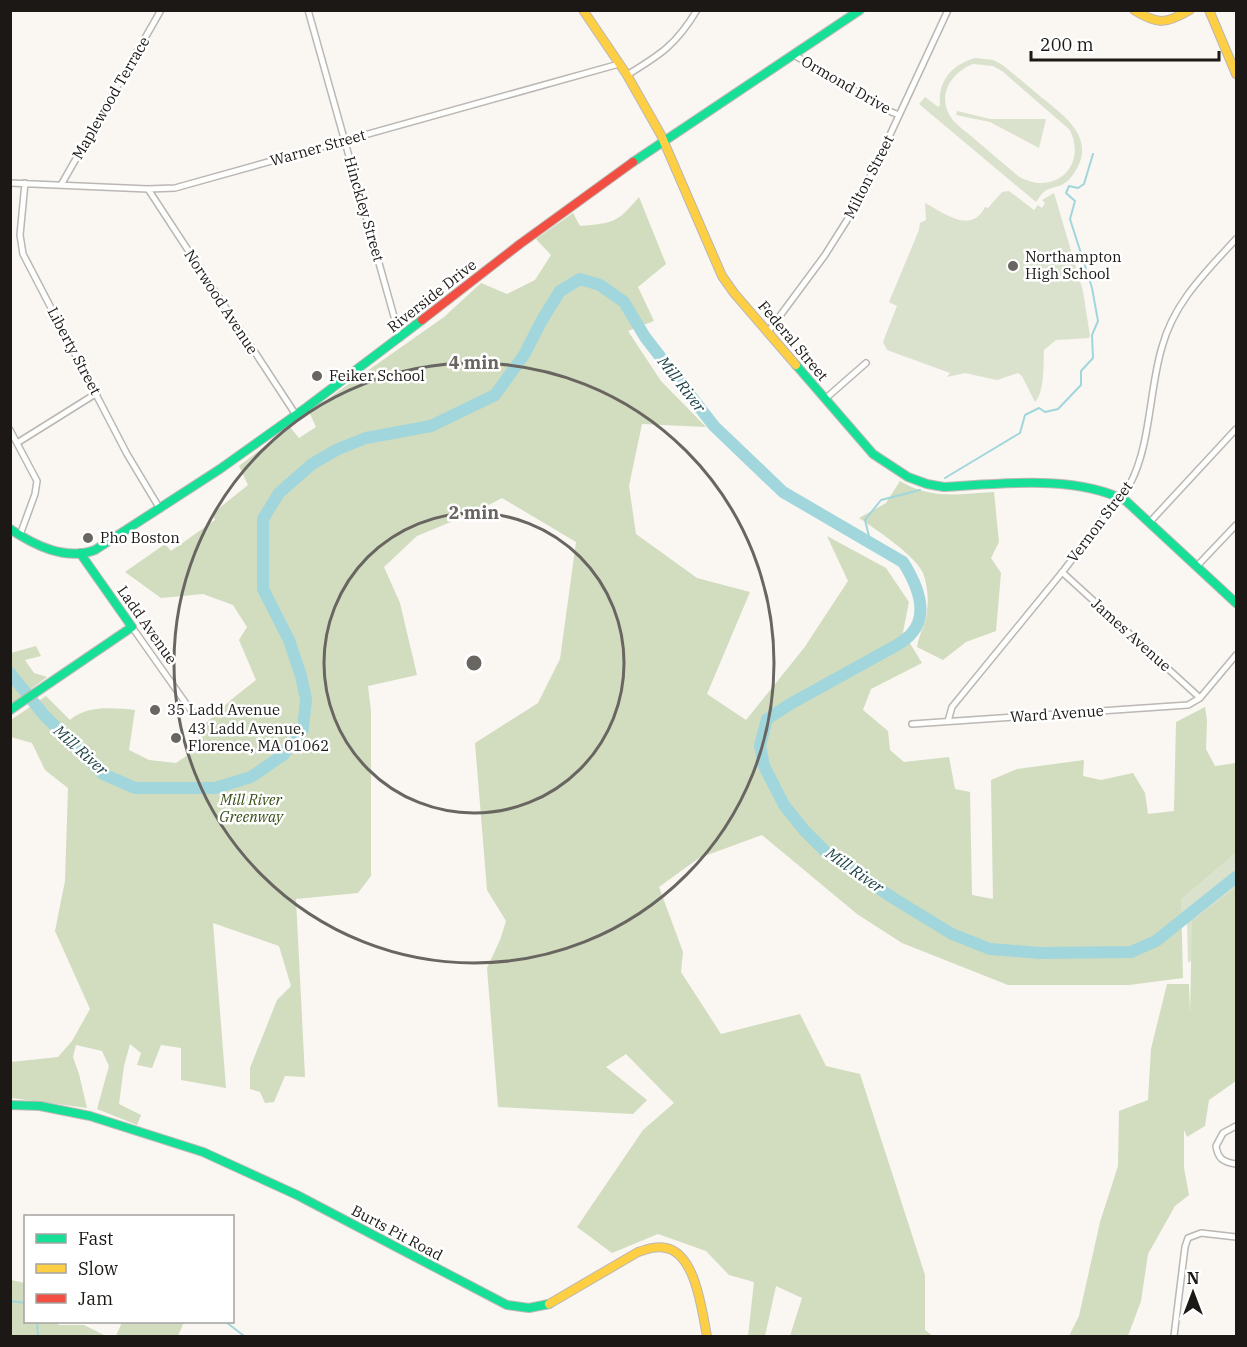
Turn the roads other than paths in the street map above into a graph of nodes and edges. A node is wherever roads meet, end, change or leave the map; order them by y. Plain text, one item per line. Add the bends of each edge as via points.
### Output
1 (161, 10) edge
2 (308, 10) edge
3 (583, 10) edge
4 (697, 10) edge
5 (860, 10) edge
6 (948, 10) edge
7 (1134, 10) edge
8 (1190, 10) edge
9 (1209, 10) edge
10 (1214, 10) edge
11 (794, 55) junction
12 (1236, 62) edge
13 (619, 64) junction
14 (1236, 74) edge
15 (627, 75) junction
16 (899, 116) junction
17 (345, 140) junction
18 (664, 141) junction
19 (10, 183) edge
20 (25, 183) junction
21 (61, 185) junction
22 (148, 189) junction
23 (1236, 242) edge
24 (768, 332) junction
25 (400, 338) junction
26 (866, 363) dead end
27 (97, 393) junction
28 (825, 399) junction
29 (296, 415) junction
30 (1236, 429) edge
31 (10, 430) edge
32 (17, 443) junction
33 (1121, 498) junction
34 (160, 509) junction
35 (1149, 523) junction
36 (1236, 525) edge
37 (10, 529) edge
38 (20, 535) junction
39 (80, 553) junction
40 (1197, 566) junction
41 (1062, 572) junction
42 (1236, 603) edge
43 (132, 627) junction
44 (1236, 655) edge
45 (1200, 698) junction
46 (13, 708) edge
47 (192, 712) dead end
48 (948, 721) junction
49 (912, 724) dead end
50 (10, 1105) edge
51 (1236, 1126) edge
52 (1236, 1164) edge
53 (1236, 1237) edge
54 (707, 1336) edge
55 (1174, 1336) edge

1 - 21 street, Maplewood Terrace
2 - 17 street, Hinckley Street
3 - 13 main road, Federal Street
4 - 15 street via 669,48
5 - 11 main road, Riverside Drive
6 - 16 street, Milton Street
7 - 8 main road via 1161,24
9 - 14 main road
10 - 12 main road
11 - 16 street, Ormond Drive
11 - 18 main road, Riverside Drive
13 - 15 main road, Federal Street
13 - 17 street, Warner Street
15 - 18 main road, Federal Street
16 - 24 street, Milton Street via 843,228
17 - 22 street, Warner Street via 175,188
17 - 25 street, Hinckley Street
18 - 24 main road, Federal Street via 720,273
18 - 25 main road, Riverside Drive via 570,207
19 - 20 street, Warner Street
20 - 21 street, Warner Street
20 - 27 street, Liberty Street via 20,235 23,254
21 - 22 street, Warner Street
22 - 29 street, Norwood Avenue
23 - 33 street, Vernon Street via 1190,290 1167,330 1135,474
24 - 28 main road, Federal Street
25 - 29 main road, Riverside Drive
26 - 28 street
27 - 32 street
27 - 34 street, Liberty Street
28 - 33 main road, Federal Street via 873,454 918,482 953,487 1049,482
29 - 34 main road, Riverside Drive
30 - 35 street
31 - 32 street
32 - 38 street via 37,481
33 - 35 main road
33 - 41 street, Vernon Street
34 - 39 main road, Riverside Drive via 92,551
35 - 40 main road
36 - 40 street
37 - 38 main road
38 - 39 main road via 52,549
39 - 43 main road, Ladd Avenue
40 - 42 main road
41 - 45 street, James Avenue
41 - 48 street, Vernon Street via 952,707
43 - 46 main road
43 - 47 street, Ladd Avenue
44 - 45 street
45 - 48 street, Ward Avenue via 1188,705
48 - 49 street, Ward Avenue
50 - 54 main road, Burts Pit Road via 40,1106 90,1116 203,1152 297,1195 507,1305 528,1309 544,1306 635,1253 667,1248 677,1254 690,1272
51 - 52 street via 1223,1133 1216,1146 1223,1161
53 - 55 street via 1201,1233 1190,1236 1185,1247

